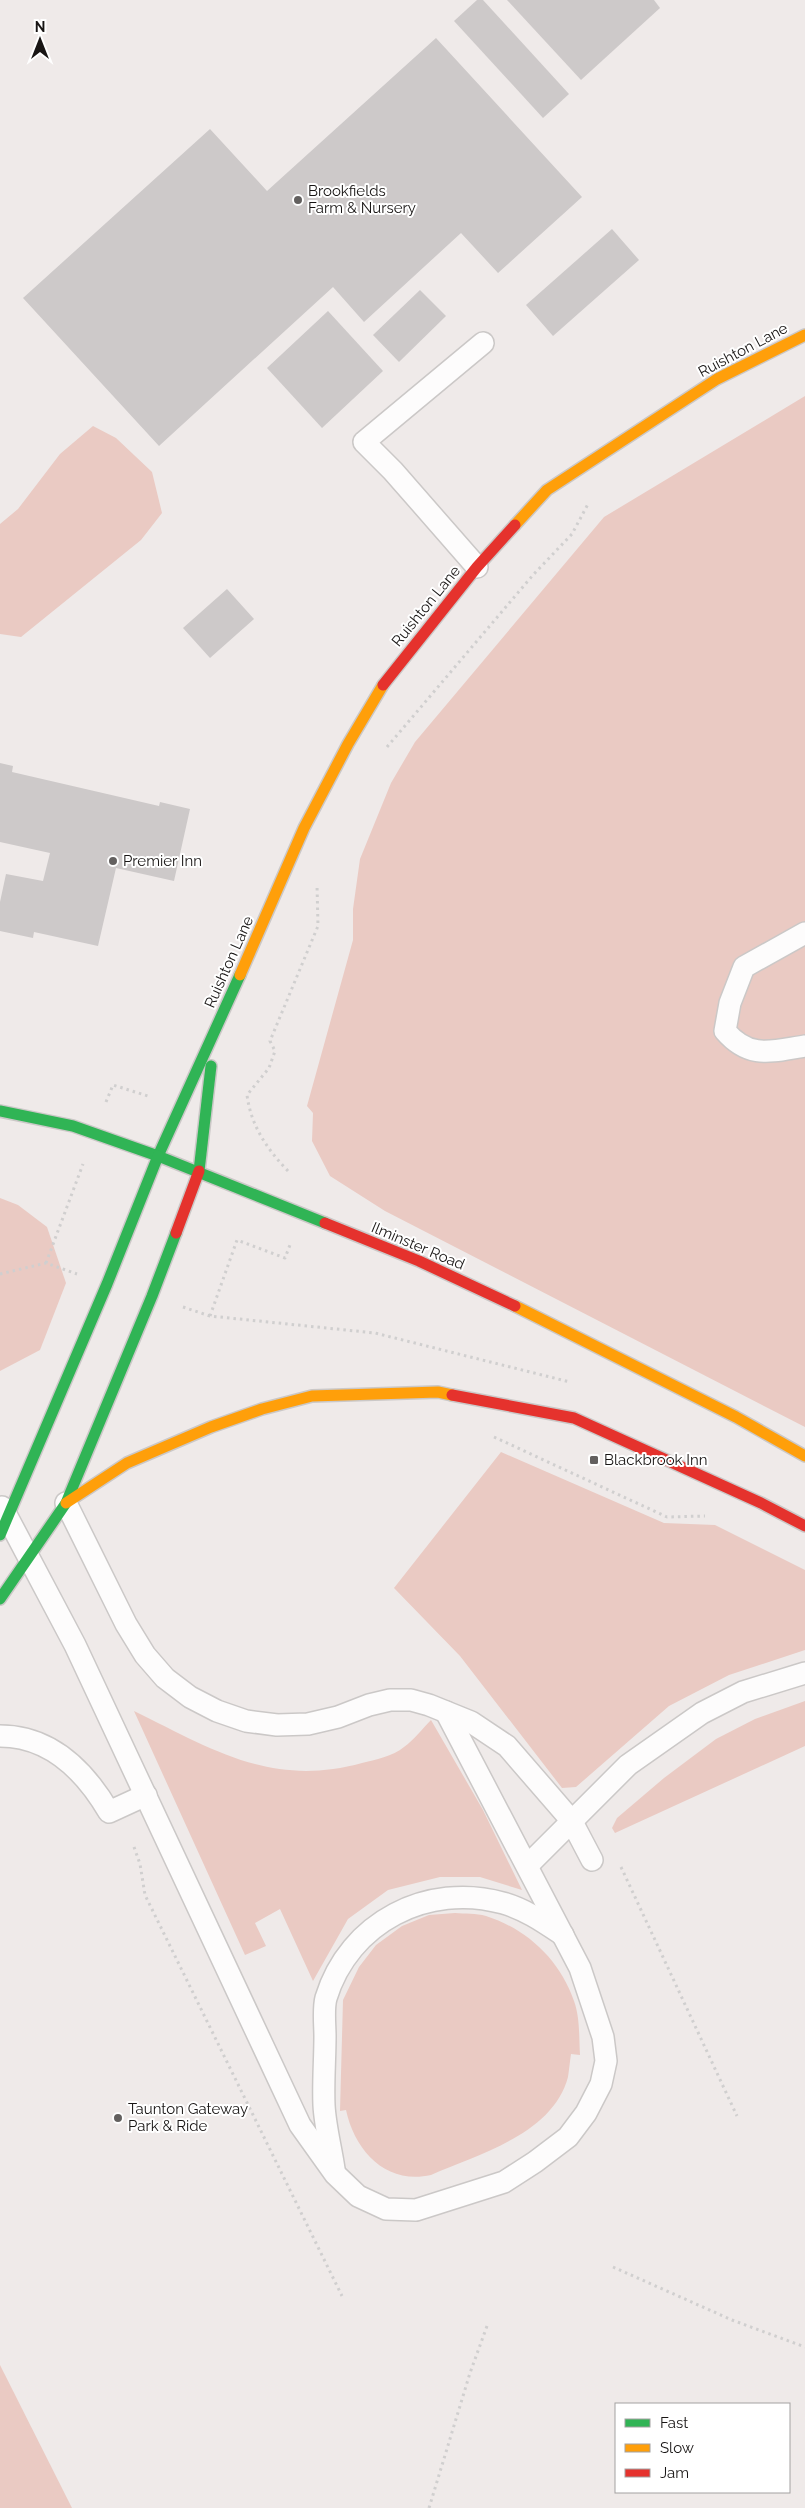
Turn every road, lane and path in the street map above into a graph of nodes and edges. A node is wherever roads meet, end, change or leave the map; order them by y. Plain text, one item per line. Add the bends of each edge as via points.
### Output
1 (805, 335) edge
2 (483, 342) dead end
3 (590, 500) dead end
4 (477, 567) junction
5 (384, 750) dead end
6 (317, 877) dead end
7 (805, 934) edge
8 (218, 1025) junction
9 (270, 1041) dead end
10 (805, 1046) edge
11 (0, 1111) edge
12 (158, 1156) junction
13 (199, 1171) junction
14 (491, 1435) dead end
15 (805, 1456) edge
16 (66, 1502) junction
17 (706, 1516) dead end
18 (3, 1520) edge
19 (805, 1526) edge
20 (30, 1557) junction
21 (0, 1598) edge
22 (805, 1673) edge
23 (446, 1712) junction
24 (0, 1736) edge
25 (146, 1795) junction
26 (117, 1808) junction
27 (571, 1820) junction
28 (592, 1860) dead end
29 (619, 1863) dead end
30 (528, 1865) junction
31 (564, 1936) junction
32 (737, 2116) dead end
33 (335, 2174) junction
34 (613, 2268) dead end
35 (342, 2296) dead end
36 (487, 2326) dead end
37 (805, 2347) edge
38 (429, 2508) edge

1 - 4 main road, Ruishton Lane via 717,379 547,490
2 - 4 lane via 364,442
3 - 5 path via 572,534 533,575
4 - 8 main road, Ruishton Lane via 387,679 348,744 304,828
6 - 9 path via 318,926
7 - 10 lane via 744,967 730,1003 725,1031 736,1044 762,1053
8 - 12 main road, Ruishton Lane
8 - 13 main road, Ruishton Lane via 207,1086
11 - 12 main road, Ilminster Road via 73,1126
12 - 13 main road, Ilminster Road
12 - 18 main road, Ruishton Lane
13 - 15 main road, Ilminster Road via 419,1261 736,1417
13 - 16 main road, Ruishton Lane via 152,1296
14 - 17 path via 667,1517
16 - 19 main road via 127,1463 262,1409 312,1396 438,1392 574,1418
16 - 20 main road
16 - 23 lane via 126,1624 145,1655 165,1678 190,1697 217,1711 277,1725 308,1724 338,1718 390,1700 410,1700
18 - 20 lane
20 - 21 main road
20 - 25 lane
22 - 27 lane via 743,1692 702,1713 628,1765
23 - 27 lane via 471,1722 508,1746
23 - 30 lane
24 - 26 lane via 31,1740 57,1752 84,1775 109,1812
25 - 26 lane
25 - 33 lane via 300,2125
26 - 35 path via 140,1864 145,1895
27 - 28 lane
27 - 30 lane
29 - 32 path
30 - 31 lane
31 - 33 lane via 505,1903 477,1897 445,1897 423,1901 393,1914 356,1943 338,1968 325,2000 324,2105
31 - 33 lane via 592,2003 603,2037 606,2061 601,2084 568,2137 504,2182 416,2210 386,2209 358,2196
34 - 37 path via 732,2320
36 - 38 path

